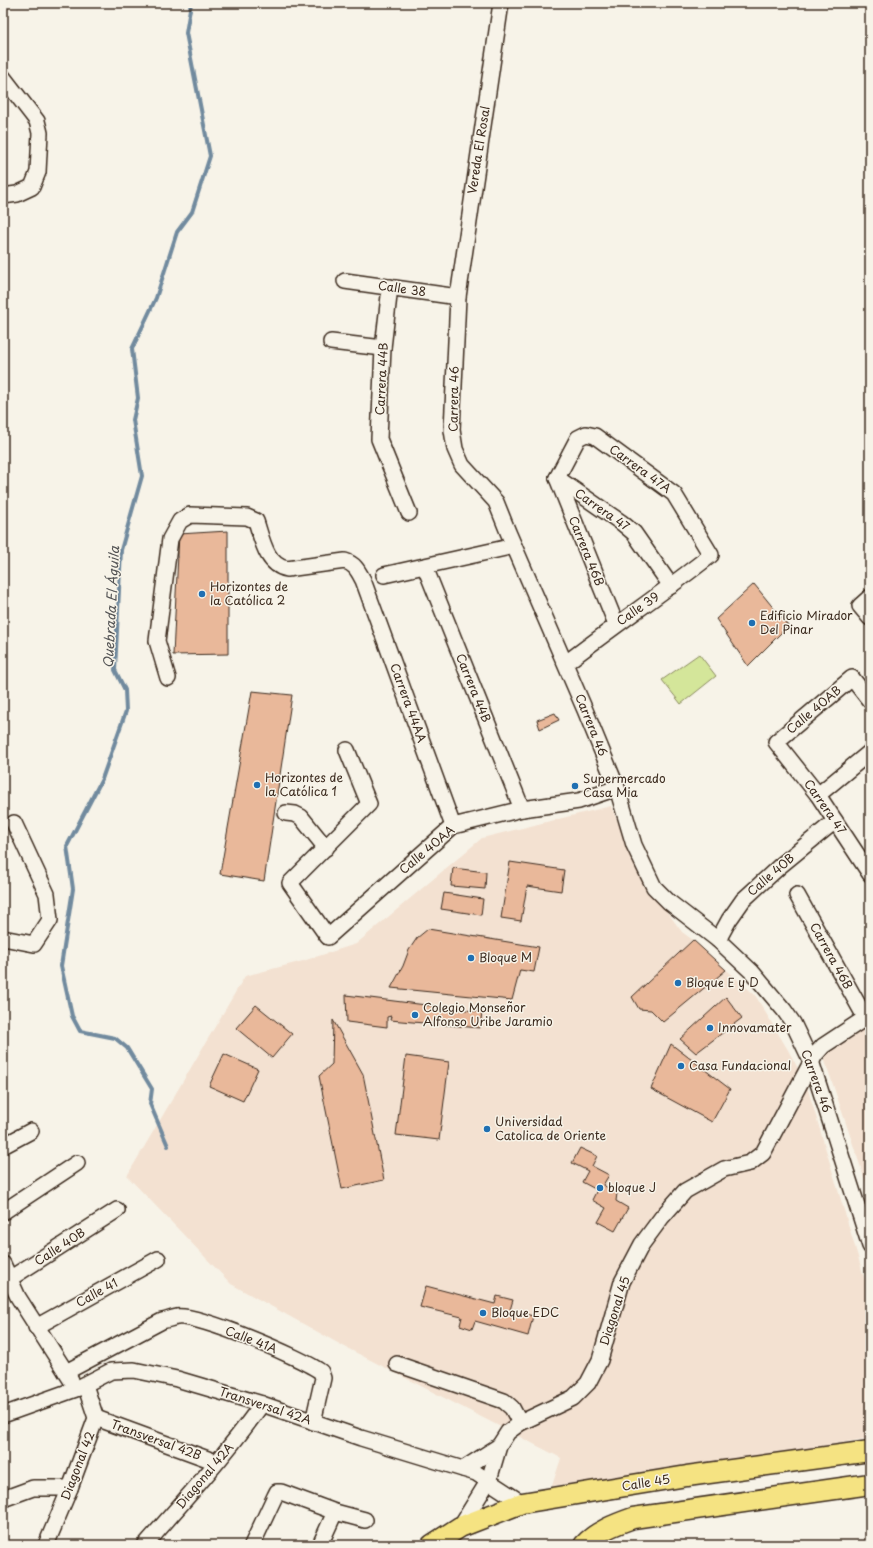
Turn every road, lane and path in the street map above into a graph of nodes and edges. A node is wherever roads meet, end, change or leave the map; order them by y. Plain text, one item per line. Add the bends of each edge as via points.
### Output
1 (501, 3) edge
2 (3, 77) edge
3 (3, 196) edge
4 (345, 281) dead end
5 (390, 287) junction
6 (458, 297) junction
7 (331, 342) dead end
8 (383, 348) junction
9 (556, 478) junction
10 (409, 513) dead end
11 (514, 546) junction
12 (711, 555) joint
13 (424, 567) junction
14 (384, 575) dead end
15 (671, 586) junction
16 (865, 602) edge
17 (870, 618) edge
18 (616, 624) junction
19 (566, 663) junction
20 (168, 678) dead end
21 (870, 701) edge
22 (776, 742) joint
23 (347, 750) dead end
24 (870, 752) edge
25 (617, 788) junction
26 (818, 795) junction
27 (522, 809) junction
28 (286, 813) dead end
29 (835, 821) junction
30 (14, 823) dead end
31 (453, 826) junction
32 (326, 848) junction
33 (864, 853) edge
34 (870, 874) edge
35 (797, 895) dead end
36 (3, 938) edge
37 (718, 940) junction
38 (868, 1016) edge
39 (811, 1061) junction
40 (31, 1131) dead end
41 (3, 1146) edge
42 (77, 1163) dead end
43 (117, 1210) dead end
44 (3, 1212) edge
45 (870, 1246) edge
46 (158, 1259) dead end
47 (3, 1264) edge
48 (6, 1282) edge
49 (36, 1327) junction
50 (397, 1364) dead end
51 (66, 1372) junction
52 (80, 1387) junction
53 (262, 1404) junction
54 (3, 1415) edge
55 (96, 1418) junction
56 (313, 1422) junction
57 (520, 1423) junction
58 (499, 1446) junction
59 (870, 1451) edge
60 (216, 1462) junction
61 (463, 1468) junction
62 (488, 1480) junction
63 (870, 1484) edge
64 (70, 1488) junction
65 (3, 1499) edge
66 (522, 1503) junction
67 (335, 1512) junction
68 (365, 1520) dead end
69 (460, 1527) junction
70 (46, 1545) edge
71 (144, 1545) edge
72 (252, 1545) edge
73 (320, 1545) edge
74 (432, 1545) edge
75 (584, 1545) edge

1 - 6 street, Vereda El Rosal
2 - 3 street via 37,121 40,133 38,172 32,187 17,194
4 - 5 street, Calle 38
5 - 6 street, Calle 38
5 - 8 street, Carrera 44B
6 - 11 street, Carrera 46 via 452,430 455,449 462,465 496,502
7 - 8 street
8 - 10 street, Carrera 44B via 379,438
9 - 12 street, Carrera 47A via 578,438 586,434 595,436 674,494
9 - 15 street, Carrera 47 via 634,532
9 - 18 street, Carrera 46B
11 - 13 street
11 - 19 street, Carrera 46
12 - 15 street, Calle 39
13 - 14 street
13 - 27 street, Carrera 44B
15 - 18 street, Calle 39
16 - 17 street
18 - 19 street, Calle 39
19 - 25 street, Carrera 46
20 - 31 street, Carrera 44AA via 157,641 170,539 180,521 190,515 248,517 256,521 269,557 275,564 287,569 345,561 352,563 363,580
21 - 22 street, Calle 40AB via 852,678
22 - 26 street, Carrera 47
23 - 32 street via 370,804
24 - 26 street
25 - 27 street, Calle 40AA via 579,801
25 - 37 street, Carrera 46 via 634,845 654,887
26 - 29 street, Carrera 47
27 - 31 street, Calle 40AA
28 - 32 street via 301,817
29 - 33 street, Carrera 47
29 - 37 street, Calle 40B via 743,900
30 - 36 street via 47,894 50,920 34,944
31 - 32 street, Calle 40AA via 328,937 290,882
33 - 34 street, Carrera 47
35 - 38 street, Carrera 46B
37 - 39 street, Carrera 46 via 752,972 784,1010
38 - 39 street via 823,1046
39 - 45 street, Carrera 46
39 - 57 street, Diagonal 45 via 763,1153 750,1163 724,1169 685,1191 642,1244 622,1282 600,1360 588,1383 572,1398
40 - 41 street
42 - 44 street
43 - 48 street, Calle 40B
46 - 49 street, Calle 41
47 - 48 street, Diagonal 42
48 - 49 street, Diagonal 42
49 - 51 street, Diagonal 42
50 - 57 street via 504,1401 512,1408
51 - 52 street, Diagonal 42
51 - 56 street, Calle 41A via 162,1322 177,1317 192,1318 289,1355 321,1372 323,1378
52 - 53 street, Transversal 42A via 110,1371 134,1370 178,1379
52 - 54 street, Transversal 42A
52 - 55 street, Diagonal 42
53 - 56 street, Transversal 42A
53 - 60 street, Diagonal 42A
55 - 60 street, Transversal 42B
55 - 64 street, Diagonal 42
56 - 61 street, Transversal 42A
57 - 58 street, Diagonal 45 via 508,1432
58 - 61 street, Diagonal 45
58 - 62 street, Diagonal 45
59 - 66 main road, Calle 45 via 687,1476
60 - 71 street, Diagonal 42A
61 - 62 street, Transversal 42A
62 - 66 street, Transversal 42A
62 - 69 street, Diagonal 45
63 - 75 main road via 633,1518 591,1537
64 - 65 street via 33,1488
64 - 70 street, Diagonal 42
66 - 69 main road, Calle 45
67 - 68 street
67 - 72 street via 277,1492
67 - 73 street
69 - 74 main road, Calle 45

